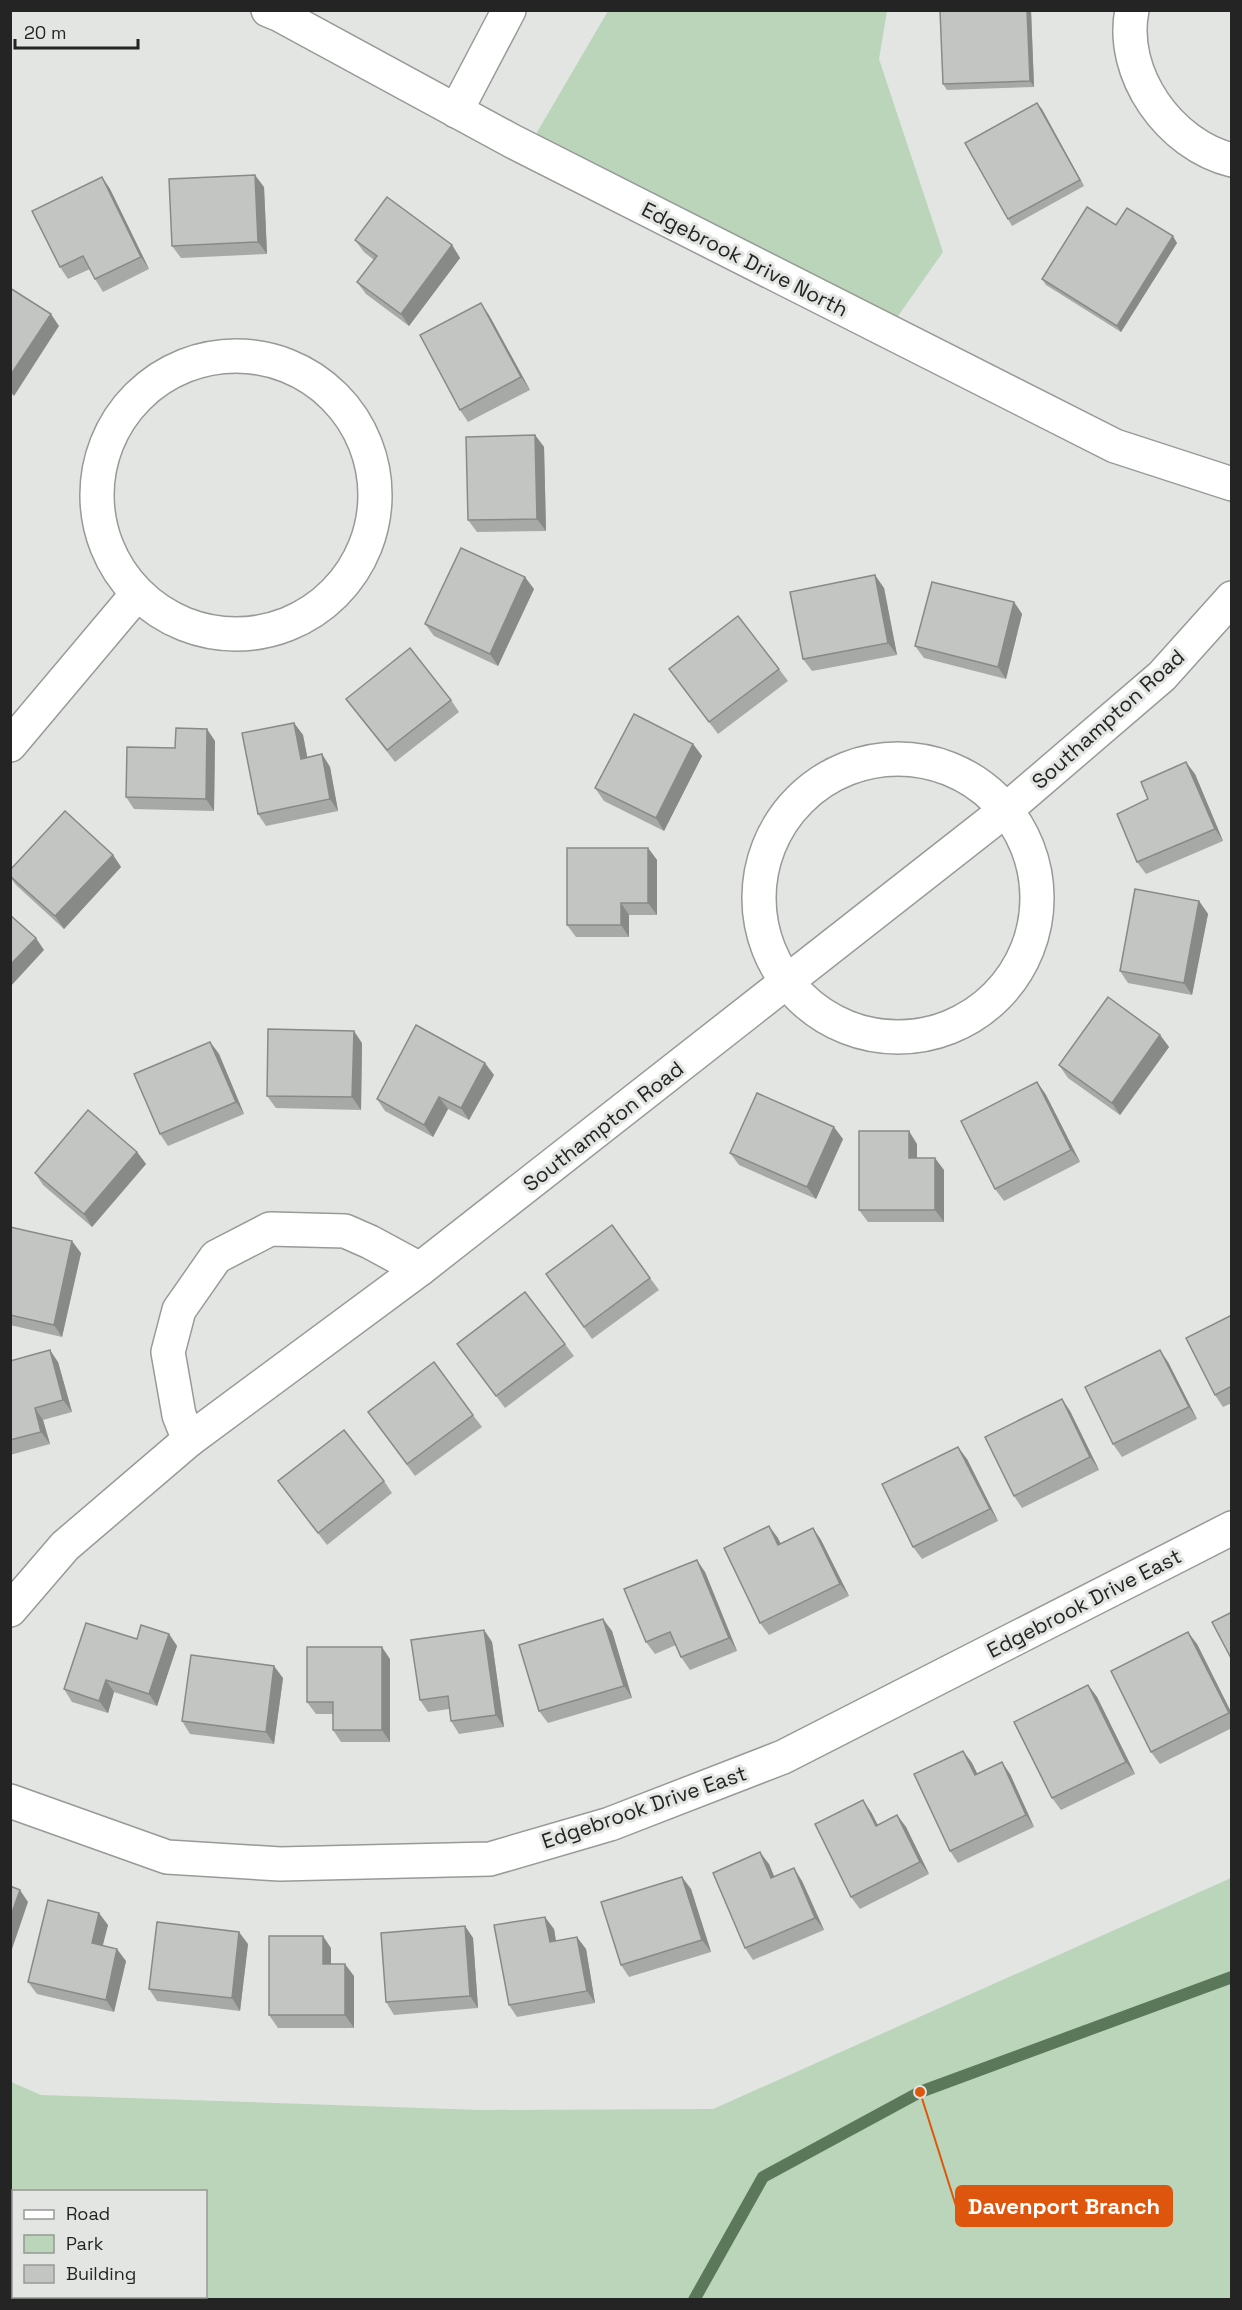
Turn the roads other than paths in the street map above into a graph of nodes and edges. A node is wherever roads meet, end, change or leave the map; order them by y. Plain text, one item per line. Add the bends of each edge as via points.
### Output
1 (268, 10) edge
2 (509, 10) edge
3 (1132, 10) edge
4 (456, 111) junction
5 (1232, 160) edge
6 (1232, 484) edge
7 (137, 594) junction
8 (1232, 598) edge
9 (10, 745) edge
10 (1007, 809) junction
11 (787, 983) junction
12 (420, 1269) junction
13 (189, 1440) junction
14 (1232, 1528) edge
15 (10, 1610) edge
16 (10, 1800) edge

1 - 4 street, Edgebrook Drive North
2 - 4 street
3 - 5 street via 1134,64 1152,102 1180,134 1217,156
4 - 6 street, Edgebrook Drive North via 1115,446
7 - 7 street via 176,621 221,634 268,631 311,613 346,582 368,541 376,495 368,449 346,408 312,377 270,359 225,356 180,366 142,390 113,426 98,468 96,514 111,558
7 - 9 street
8 - 10 street, Southampton Road via 1162,676
10 - 11 street, Southampton Road
10 - 11 street via 970,778 925,760 877,760 831,775 794,805 768,846 758,893 765,941
10 - 11 street via 1029,848 1038,890 1036,913 1033,935 1015,975 985,1007 947,1029 903,1037 860,1032 819,1013
11 - 12 street, Southampton Road
12 - 13 street, Southampton Road
12 - 13 street via 345,1231 270,1229 216,1257 179,1310 168,1352 179,1415
13 - 15 street, Southampton Road via 65,1546
14 - 16 street, Edgebrook Drive East via 783,1757 610,1824 490,1859 280,1864 167,1857

